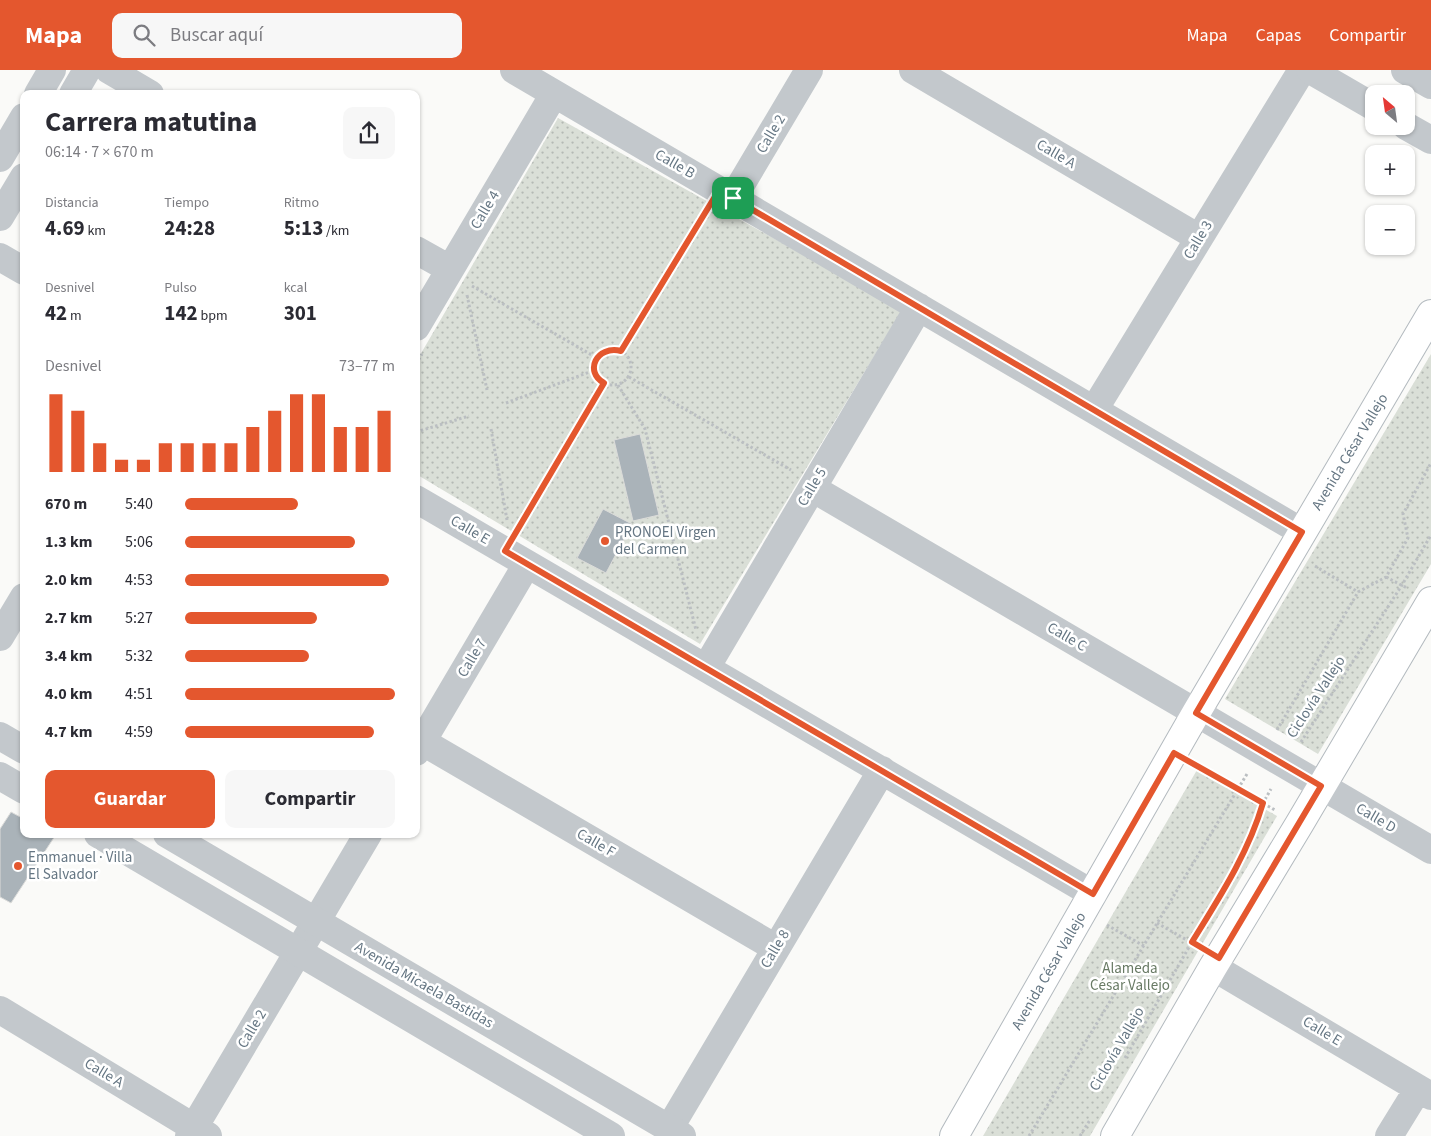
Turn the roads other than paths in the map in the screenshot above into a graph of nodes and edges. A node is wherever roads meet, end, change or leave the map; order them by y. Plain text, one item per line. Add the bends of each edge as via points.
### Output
1 (52, 70) edge
2 (87, 70) edge
3 (109, 70) edge
4 (514, 70) edge
5 (809, 70) edge
6 (913, 70) edge
7 (1302, 70) edge
8 (1310, 70) edge
9 (1405, 70) edge
10 (1431, 85) edge
11 (40, 90) edge
12 (75, 90) edge
13 (143, 90) edge
14 (554, 94) junction
15 (1365, 102) edge
16 (20, 124) edge
17 (1415, 131) edge
18 (1431, 140) edge
19 (0, 158) edge
20 (20, 184) edge
21 (726, 194) junction
22 (0, 217) edge
23 (1199, 238) junction
24 (420, 253) edge
25 (0, 257) edge
26 (20, 269) edge
27 (454, 274) junction
28 (919, 307) junction
29 (1431, 314) edge
30 (421, 337) edge
31 (1094, 410) junction
32 (813, 486) junction
33 (420, 502) edge
34 (1302, 532) junction
35 (516, 549) junction
36 (20, 604) edge
37 (1429, 608) edge
38 (0, 638) edge
39 (706, 668) junction
40 (1196, 713) junction
41 (0, 736) edge
42 (420, 740) edge
43 (420, 745) edge
44 (20, 748) edge
45 (882, 770) junction
46 (0, 776) edge
47 (1321, 786) junction
48 (20, 788) edge
49 (105, 838) edge
50 (174, 838) edge
51 (366, 838) edge
52 (1431, 850) edge
53 (1093, 894) junction
54 (316, 921) junction
55 (776, 948) junction
56 (298, 951) junction
57 (1216, 962) junction
58 (0, 1010) edge
59 (1425, 1092) edge
60 (676, 1132) edge
61 (197, 1133) edge
62 (611, 1136) edge
63 (954, 1136) edge
64 (1115, 1136) edge
65 (1390, 1136) edge

1 - 11 street
2 - 12 street
3 - 13 street
4 - 14 street, Calle B
5 - 21 street, Calle 2
6 - 23 street, Calle A
7 - 23 street, Calle 3
8 - 15 street
9 - 10 street
14 - 21 street, Calle B
14 - 27 street, Calle 4
16 - 19 street
17 - 18 street
20 - 22 street
21 - 28 street, Calle B
23 - 31 street, Calle 3
24 - 27 street
25 - 26 street
27 - 30 street, Calle 4
28 - 31 street, Calle B
28 - 32 street, Calle 5
29 - 34 main road, Avenida César Vallejo
31 - 34 street, Calle B
32 - 39 street, Calle 5
32 - 40 street, Calle C
33 - 35 street, Calle E
34 - 40 main road, Avenida César Vallejo
35 - 39 street, Calle E
35 - 42 street, Calle 7
36 - 38 street
37 - 47 main road
39 - 45 street, Calle E
40 - 47 street, Calle C
40 - 53 main road, Avenida César Vallejo
41 - 44 street
43 - 55 street, Calle F
45 - 53 street, Calle E
45 - 55 street, Calle 8
46 - 48 street
47 - 52 street, Calle D
47 - 57 main road
49 - 56 street
50 - 54 street, Avenida Micaela Bastidas
51 - 54 street
53 - 63 main road, Avenida César Vallejo
54 - 56 street, Calle 2
54 - 60 street, Avenida Micaela Bastidas
55 - 60 street, Calle 8
56 - 61 street, Calle 2
56 - 62 street
57 - 59 street, Calle E
57 - 64 main road
58 - 61 street, Calle A
59 - 65 street

